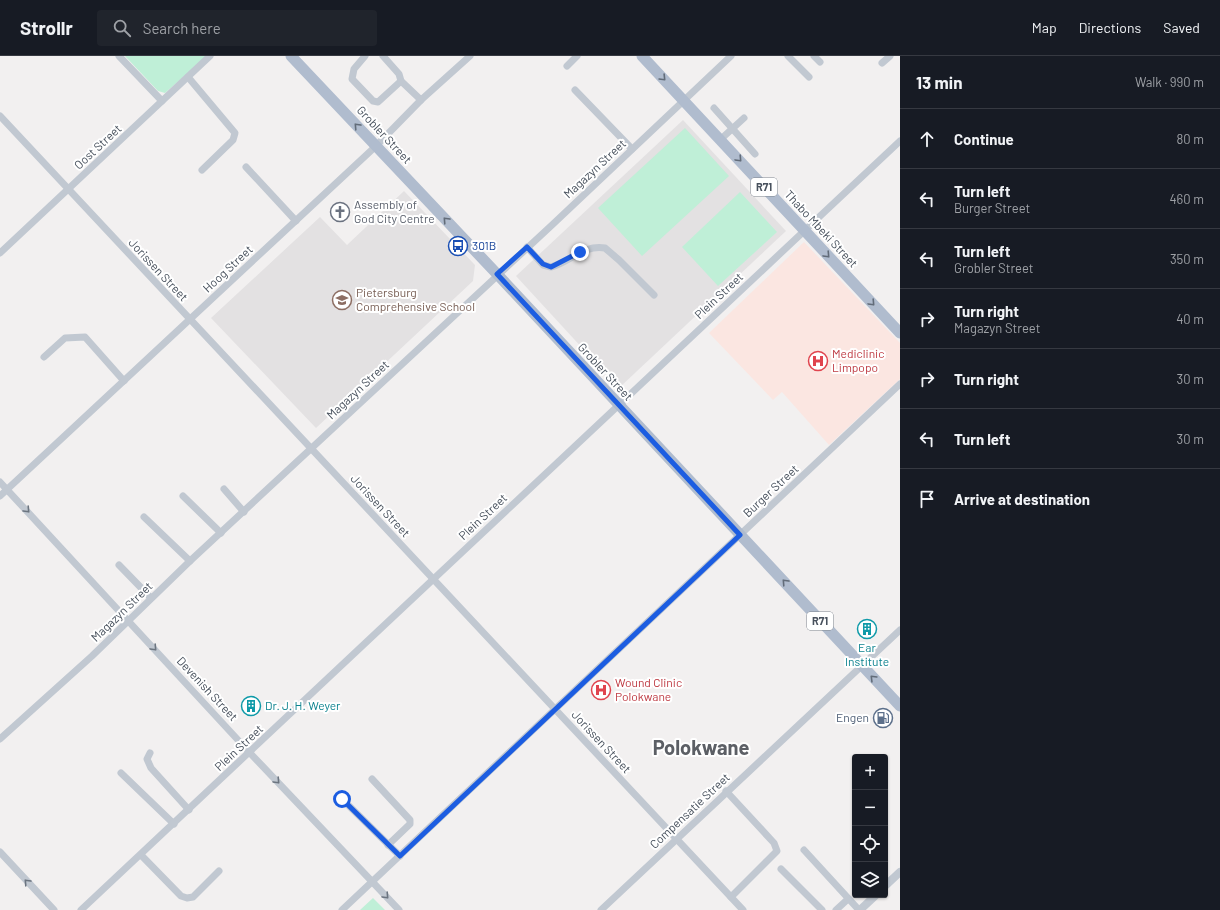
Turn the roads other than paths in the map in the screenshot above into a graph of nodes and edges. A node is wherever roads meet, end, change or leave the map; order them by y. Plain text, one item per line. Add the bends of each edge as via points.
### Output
1 (119, 56) edge
2 (210, 56) edge
3 (291, 56) edge
4 (365, 56) edge
5 (382, 56) edge
6 (470, 56) edge
7 (577, 56) edge
8 (642, 56) edge
9 (731, 56) edge
10 (788, 56) edge
11 (814, 56) edge
12 (890, 56) edge
13 (820, 62) dead end
14 (882, 63) dead end
15 (567, 66) dead end
16 (188, 77) junction
17 (809, 77) dead end
18 (401, 81) junction
19 (575, 90) dead end
20 (421, 100) junction
21 (684, 100) junction
22 (162, 101) junction
23 (714, 108) dead end
24 (0, 116) edge
25 (744, 118) dead end
26 (733, 128) junction
27 (721, 139) junction
28 (900, 141) edge
29 (376, 146) junction
30 (632, 149) junction
31 (755, 154) dead end
32 (246, 167) dead end
33 (202, 170) dead end
34 (69, 189) junction
35 (296, 221) junction
36 (804, 230) junction
37 (527, 247) junction
38 (0, 253) edge
39 (497, 274) junction
40 (654, 296) dead end
41 (189, 320) junction
42 (900, 332) edge
43 (44, 357) dead end
44 (124, 381) junction
45 (900, 384) edge
46 (618, 405) junction
47 (311, 449) junction
48 (0, 482) edge
49 (8, 489) junction
50 (224, 489) dead end
51 (0, 496) edge
52 (183, 496) dead end
53 (244, 512) junction
54 (144, 517) dead end
55 (220, 533) junction
56 (740, 535) junction
57 (190, 561) junction
58 (119, 565) dead end
59 (433, 580) junction
60 (151, 598) junction
61 (127, 620) junction
62 (900, 630) edge
63 (862, 666) junction
64 (900, 706) edge
65 (556, 710) junction
66 (0, 739) edge
67 (150, 753) dead end
68 (250, 753) junction
69 (120, 773) dead end
70 (372, 779) dead end
71 (726, 792) junction
72 (342, 799) dead end
73 (189, 810) junction
74 (174, 824) junction
75 (677, 838) junction
76 (388, 844) junction
77 (804, 850) dead end
78 (0, 852) edge
79 (140, 855) junction
80 (400, 856) junction
81 (781, 869) dead end
82 (219, 870) dead end
83 (900, 872) edge
84 (372, 882) junction
85 (888, 883) edge
86 (731, 897) junction
87 (873, 898) edge
88 (848, 899) junction
89 (54, 910) edge
90 (81, 910) edge
91 (342, 910) edge
92 (399, 910) edge
93 (601, 910) edge
94 (743, 910) edge
95 (822, 910) edge
96 (836, 910) edge
97 (859, 910) edge

1 - 22 street
2 - 16 street, Oost Street
29 -> 3 main road, Grobler Street / R71
4 - 18 street via 352,72 352,79 373,101 378,102
5 - 18 street via 399,74
6 - 20 street, Hoog Street
7 - 15 street
8 -> 21 main road, Thabo Mbeki Street / R71
9 - 21 street, Magazyn Street
10 - 17 street
11 - 13 street
12 - 14 street
16 - 22 street, Oost Street
16 - 33 street via 234,133 233,140
18 - 20 street
19 - 30 street
20 - 29 street, Hoog Street
21 - 27 main road, Thabo Mbeki Street / R71
21 - 30 street, Magazyn Street
22 - 34 street, Oost Street
23 - 26 street
24 - 34 street, Jorissen Street
25 - 26 street
26 - 27 street
26 - 31 street
27 -> 36 main road, Thabo Mbeki Street / R71
28 - 36 street, Plein Street
29 - 35 street, Hoog Street
39 -> 29 main road, Grobler Street / R71
30 - 37 street, Magazyn Street
32 - 35 street
34 - 38 street, Oost Street
34 - 41 street, Jorissen Street
35 - 41 street, Hoog Street
36 -> 42 main road, Thabo Mbeki Street / R71
36 - 46 street, Plein Street
37 - 39 street, Magazyn Street
37 - 40 street via 543,264 551,267 580,252 606,248
39 - 46 main road, Grobler Street / R71
39 - 47 street, Magazyn Street
41 - 44 street, Hoog Street
41 - 47 street, Jorissen Street
43 - 44 street via 65,338 85,337
44 - 49 street, Hoog Street
45 - 56 street, Burger Street
46 - 56 main road, Grobler Street / R71
46 - 59 street, Plein Street
47 - 53 street, Magazyn Street
47 - 59 street, Jorissen Street
48 - 49 street, Devenish Street
49 - 51 street, Hoog Street
49 -> 61 street, Devenish Street
50 - 53 street
52 - 55 street
53 - 55 street, Magazyn Street
54 - 57 street
55 - 57 street, Magazyn Street
63 -> 56 main road, Grobler Street / R71
56 - 65 street, Burger Street
57 - 60 street, Magazyn Street
58 - 60 street
59 - 65 street, Jorissen Street
59 - 68 street, Plein Street
60 - 61 street, Magazyn Street
61 - 66 street, Magazyn Street via 92,656
61 -> 68 street, Devenish Street
62 - 63 street, Compensatie Street
64 -> 63 main road, Grobler Street / R71
63 - 71 street, Compensatie Street
65 - 75 street, Jorissen Street
65 - 80 street, Burger Street
67 - 73 street via 147,759 151,768
68 - 73 street, Plein Street
68 -> 84 street, Devenish Street
69 - 74 street
70 - 76 street via 410,820 410,824
71 - 75 street, Compensatie Street
71 - 86 street via 774,843 777,851
72 - 76 street
73 - 74 street, Plein Street
74 - 79 street, Plein Street
75 - 86 street, Jorissen Street
75 - 93 street, Compensatie Street
76 - 80 street
77 - 88 street
89 -> 78 street
79 - 82 street via 181,896 187,898 193,897
79 - 90 street, Plein Street
80 - 84 street, Burger Street
81 - 95 street
83 - 85 street
84 - 91 street, Burger Street
84 -> 92 street, Devenish Street
86 - 94 street, Jorissen Street
87 - 97 street
88 - 96 street
88 - 97 street

